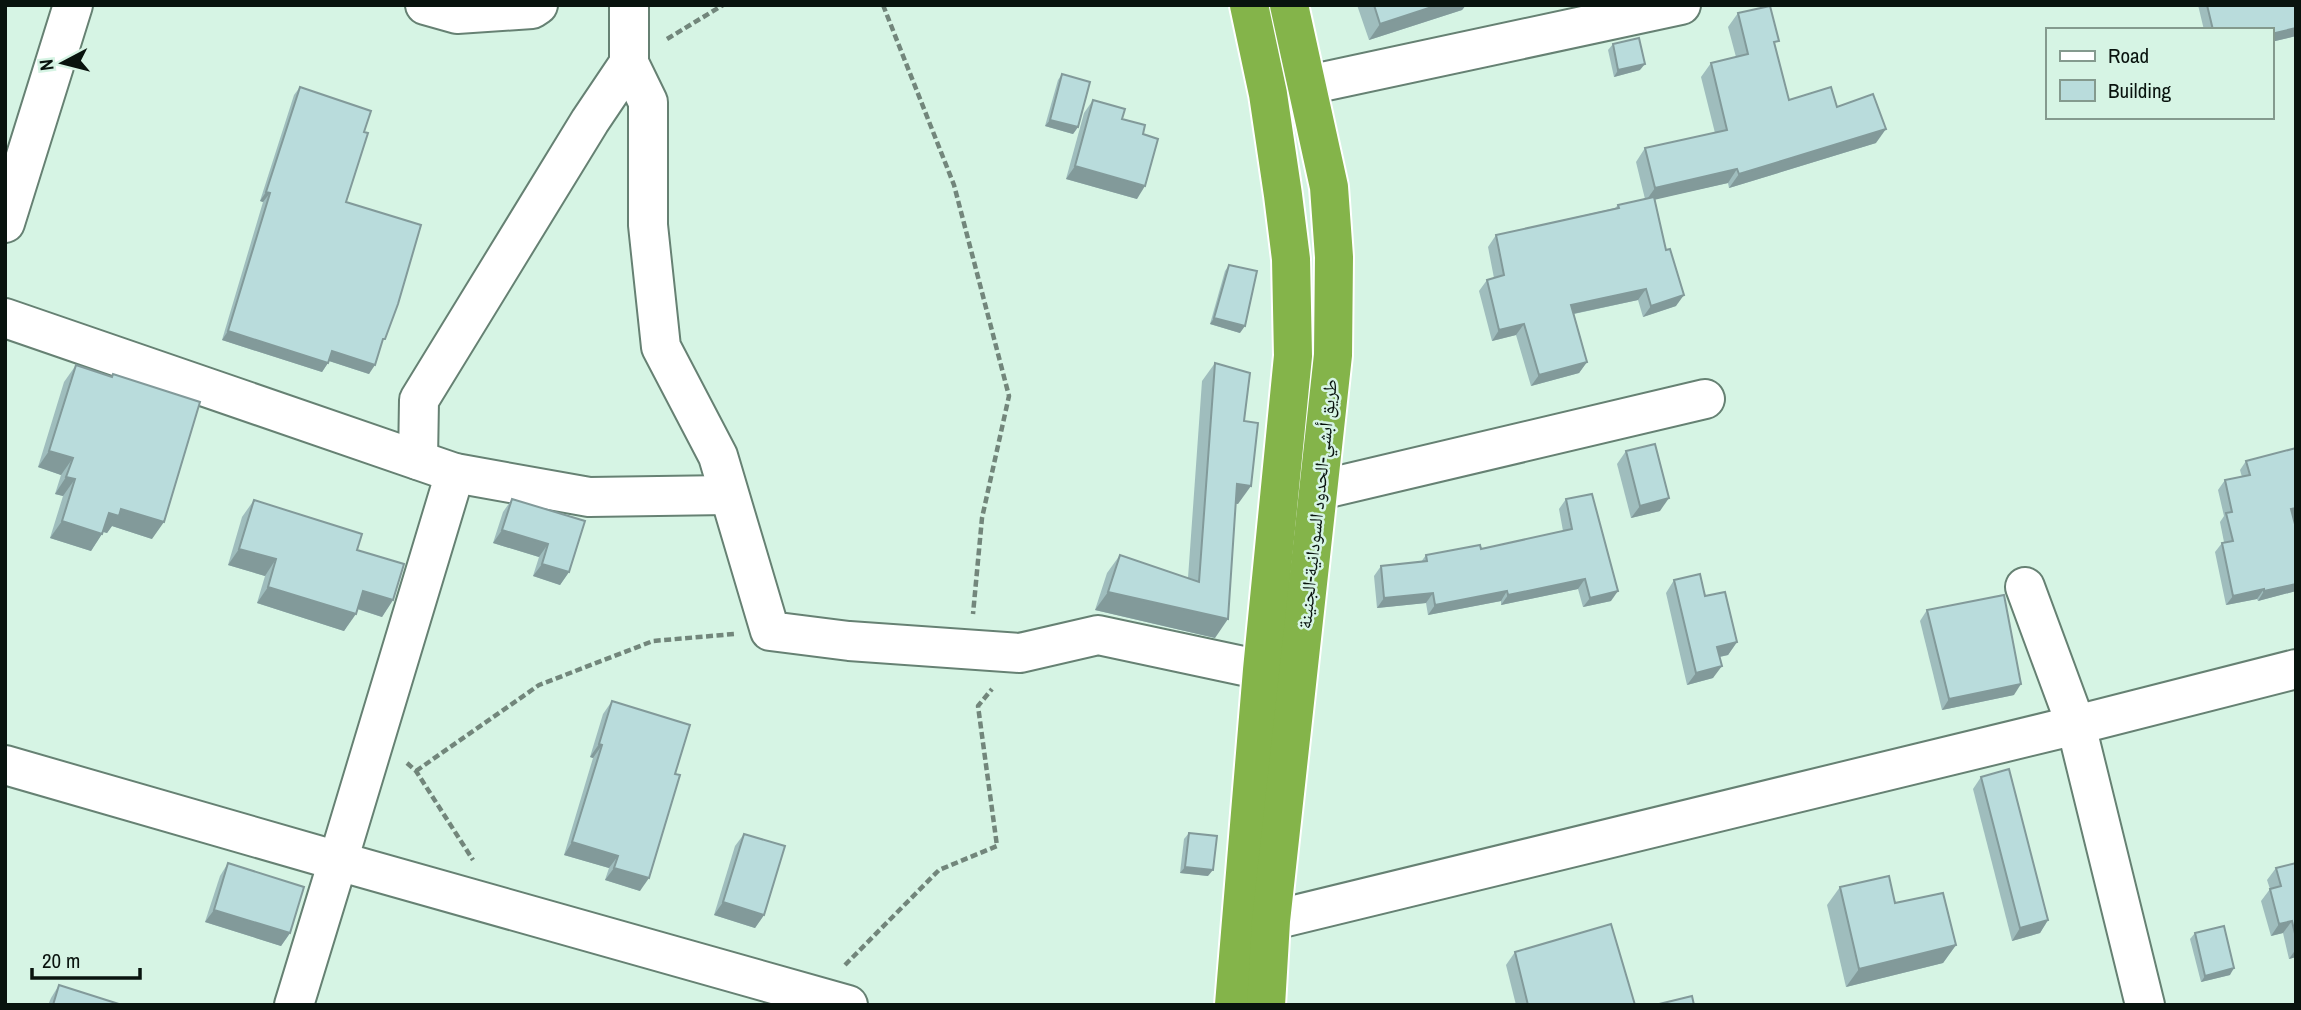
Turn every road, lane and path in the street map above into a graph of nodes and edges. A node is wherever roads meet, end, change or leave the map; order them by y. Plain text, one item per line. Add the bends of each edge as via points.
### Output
1 (73, 5) edge
2 (425, 5) edge
3 (538, 5) edge
4 (629, 5) edge
5 (723, 5) edge
6 (883, 5) edge
7 (1249, 5) edge
8 (1289, 5) edge
9 (1681, 5) edge
10 (629, 62) junction
11 (1309, 90) junction
12 (1268, 94) junction
13 (5, 223) edge
14 (5, 318) edge
15 (1705, 399) dead end
16 (418, 460) junction
17 (455, 472) junction
18 (1320, 490) junction
19 (729, 495) junction
20 (2025, 587) dead end
21 (770, 631) junction
22 (970, 649) junction
23 (1020, 653) junction
24 (2296, 669) edge
25 (1262, 670) junction
26 (2076, 725) junction
27 (377, 732) junction
28 (5, 765) edge
29 (416, 771) junction
30 (338, 861) junction
31 (503, 907) junction
32 (1256, 924) junction
33 (831, 1000) edge
34 (294, 1005) edge
35 (1234, 1005) edge
36 (1266, 1005) edge
37 (2145, 1005) edge

1 - 13 street
2 - 3 street via 457,14
4 - 10 street
5 - 10 path
6 - 22 path via 954,185 1009,396 982,518
7 - 12 highway
8 - 11 highway, طريق أبشي-الحدود السودانية-الجنينة
9 - 11 street
10 - 16 street via 419,400
10 - 19 street via 648,102 648,225 661,347 718,456
11 - 12 highway
11 - 18 highway, طريق أبشي-الحدود السودانية-الجنينة via 1329,187 1334,257 1333,355
12 - 25 highway via 1291,259 1293,356
14 - 16 street
15 - 18 street
16 - 17 street
17 - 19 street via 589,497
17 - 27 street
18 - 32 highway, طريق أبشي-الحدود السودانية-الجنينة
19 - 21 street
20 - 26 street
21 - 22 street
21 - 29 path via 653,641 538,685
22 - 23 street
23 - 25 street via 1098,635
23 - 33 path via 978,706 997,846 939,870
24 - 26 street
25 - 32 highway
26 - 32 street
26 - 37 street
27 - 29 path
27 - 30 street
28 - 30 street
29 - 31 path
30 - 31 street
30 - 34 street
31 - 33 street
32 - 35 highway
32 - 36 highway, طريق أبشي-الحدود السودانية-الجنينة

